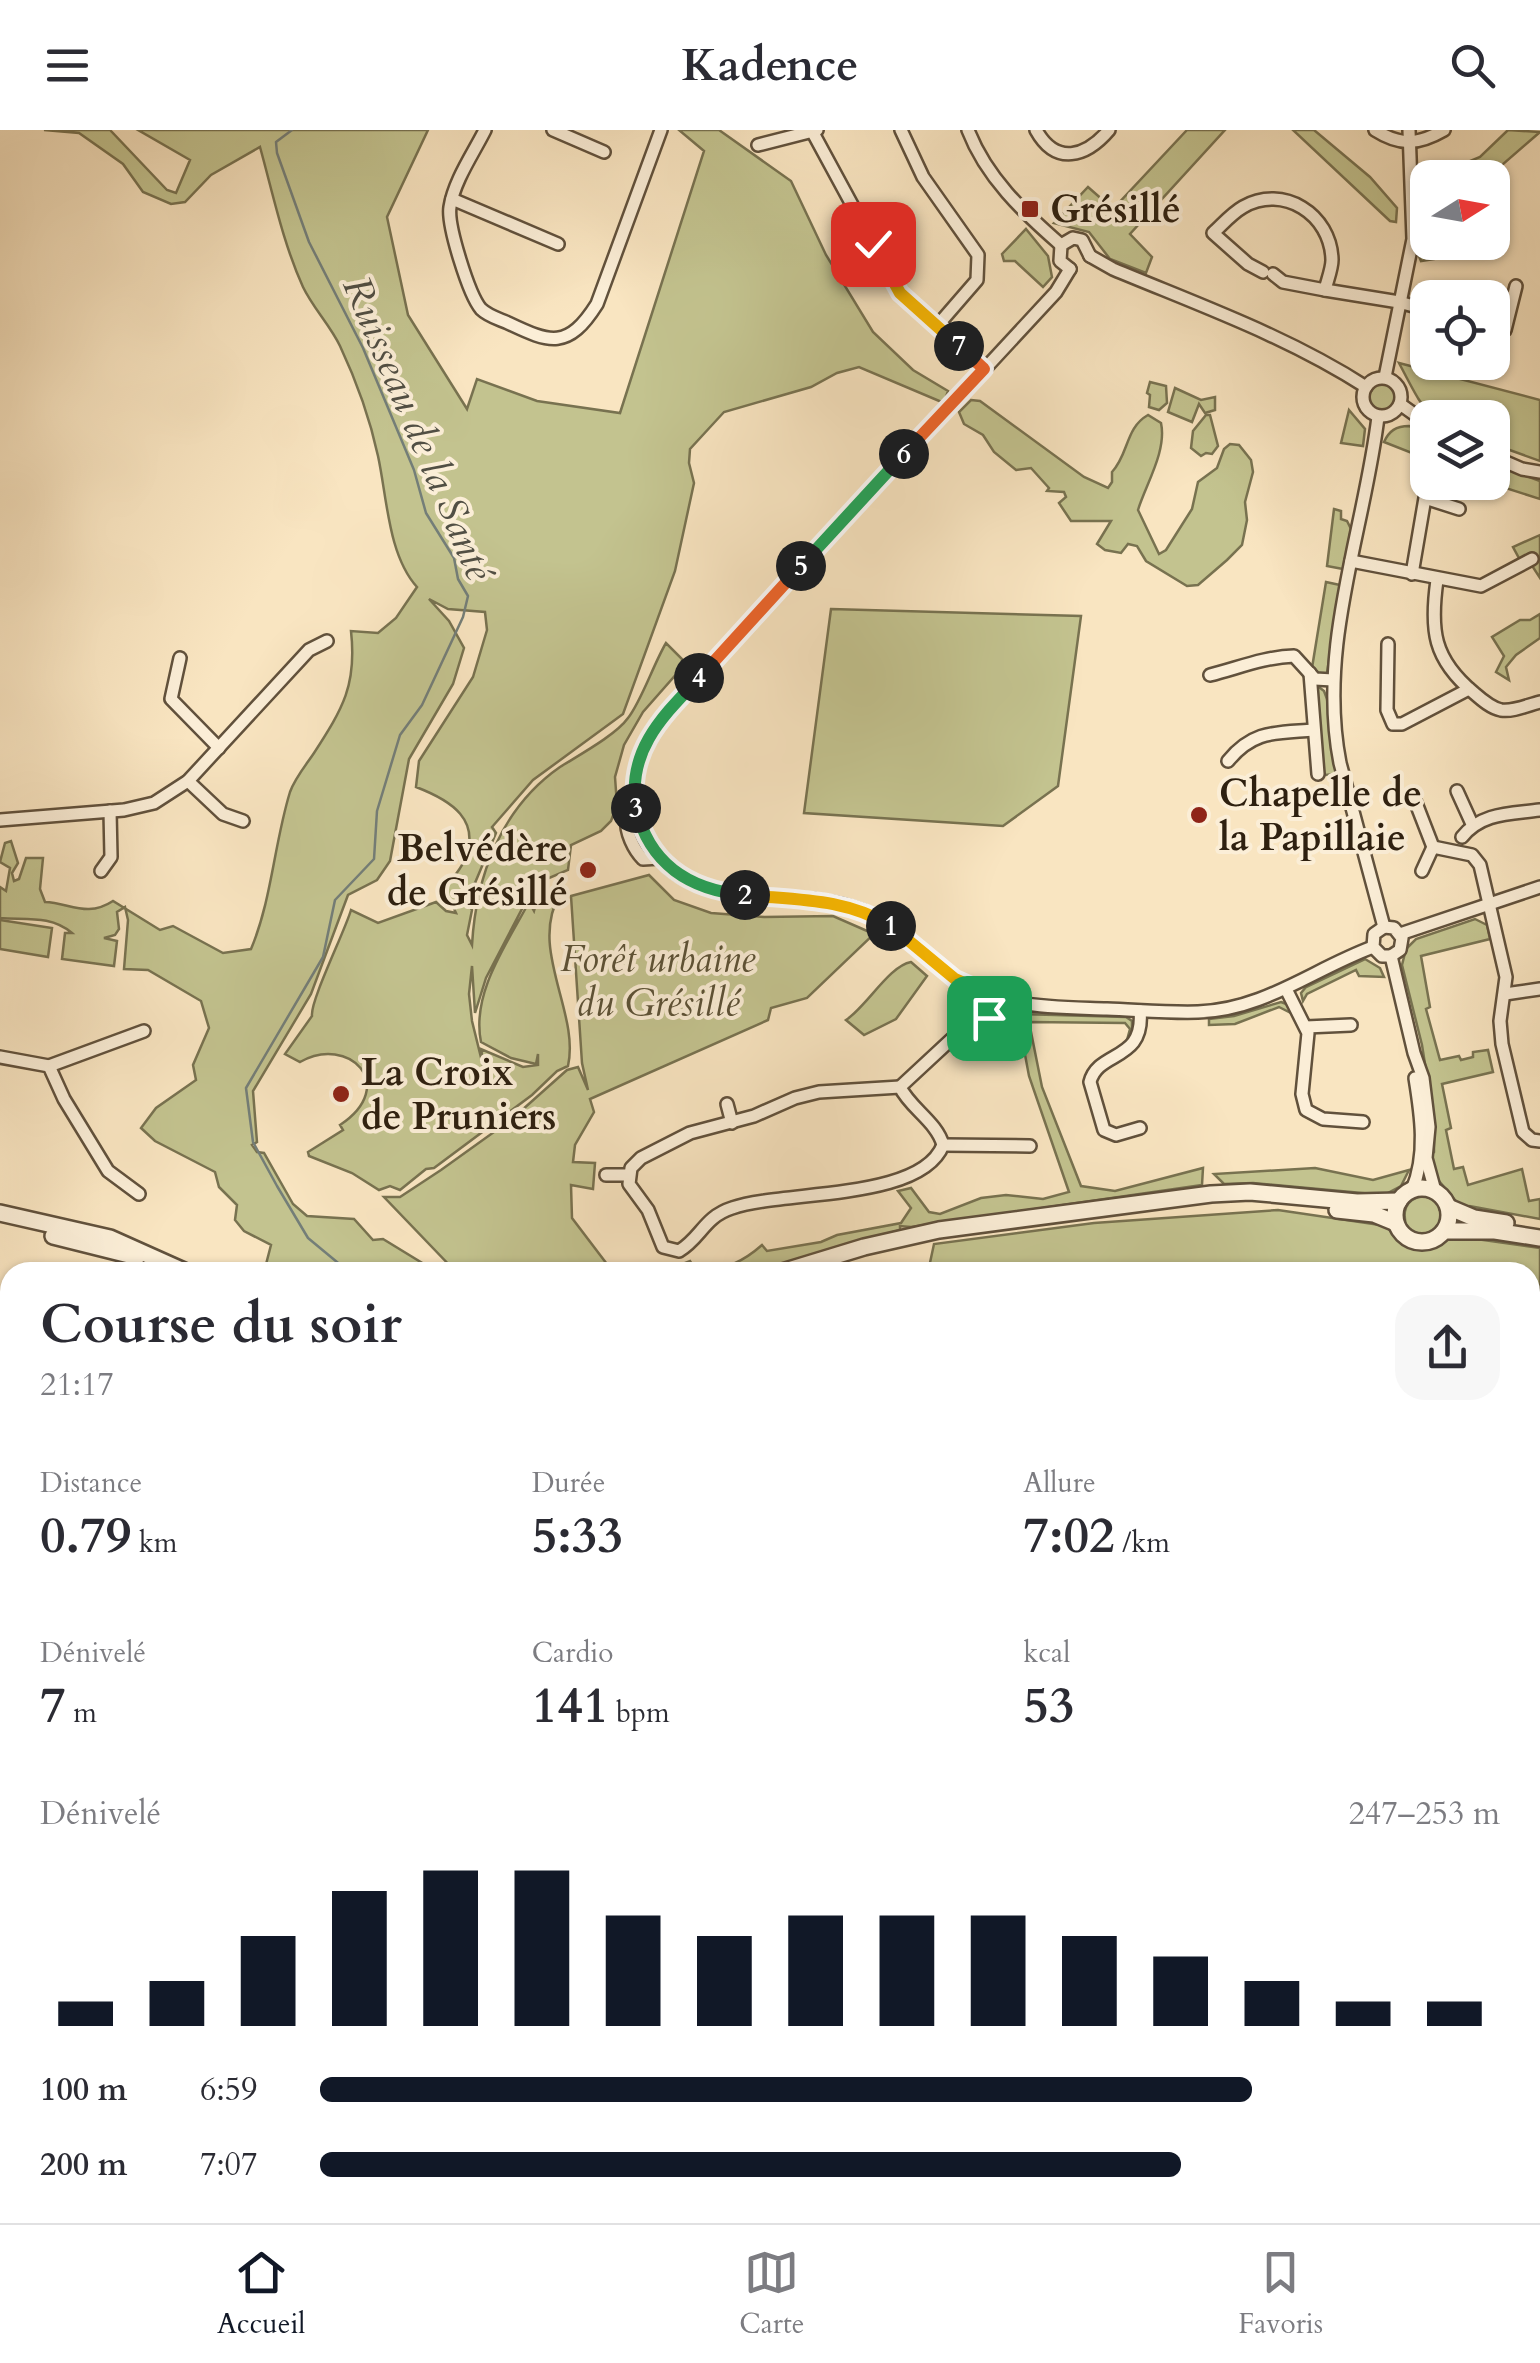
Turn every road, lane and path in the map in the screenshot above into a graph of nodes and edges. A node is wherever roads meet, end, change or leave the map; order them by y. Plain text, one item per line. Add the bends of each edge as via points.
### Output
1 (485, 130) edge
2 (553, 130) edge
3 (661, 130) edge
4 (901, 130) edge
5 (968, 130) edge
6 (1036, 130) edge
7 (1109, 130) edge
8 (1375, 130) edge
9 (1409, 130) edge
10 (1444, 130) edge
11 (815, 131) edge
12 (1412, 144) junction
13 (758, 145) dead end
14 (604, 152) dead end
15 (452, 198) junction
16 (558, 244) dead end
17 (1061, 245) junction
18 (1090, 256) junction
19 (1070, 269) junction
20 (1516, 286) dead end
21 (1325, 290) junction
22 (1400, 302) junction
23 (1410, 305) edge
24 (1510, 312) edge
25 (938, 325) junction
26 (984, 369) junction
27 (1385, 378) junction
28 (1366, 386) junction
29 (1400, 404) junction
30 (1410, 411) edge
31 (1378, 416) junction
32 (1510, 464) edge
33 (1540, 472) edge
34 (1459, 509) dead end
35 (1532, 559) dead end
36 (1351, 562) junction
37 (1412, 574) junction
38 (1437, 580) junction
39 (327, 640) dead end
40 (1388, 644) dead end
41 (180, 658) dead end
42 (1310, 673) junction
43 (1210, 675) dead end
44 (1333, 680) junction
45 (1469, 689) junction
46 (1540, 702) edge
47 (1313, 730) junction
48 (219, 748) junction
49 (1228, 761) dead end
50 (1318, 774) dead end
51 (188, 781) junction
52 (1457, 792) dead end
53 (1414, 798) dead end
54 (1540, 810) edge
55 (110, 811) junction
56 (0, 820) edge
57 (244, 821) dead end
58 (1472, 824) junction
59 (1462, 837) dead end
60 (1433, 847) junction
61 (101, 871) dead end
62 (1422, 871) dead end
63 (1540, 888) edge
64 (1488, 905) junction
65 (1384, 927) junction
66 (1400, 934) junction
67 (1373, 946) junction
68 (1391, 956) junction
69 (972, 988) junction
70 (1286, 989) junction
71 (1540, 990) edge
72 (1505, 994) junction
73 (998, 998) junction
74 (1140, 1010) junction
75 (970, 1022) junction
76 (1351, 1025) dead end
77 (1306, 1027) junction
78 (144, 1031) dead end
79 (1414, 1054) junction
80 (0, 1057) edge
81 (49, 1066) junction
82 (900, 1087) junction
83 (727, 1104) dead end
84 (1363, 1122) dead end
85 (732, 1123) junction
86 (1140, 1128) dead end
87 (1540, 1141) edge
88 (943, 1144) junction
89 (1030, 1146) dead end
90 (606, 1175) dead end
91 (629, 1175) junction
92 (1412, 1190) junction
93 (1435, 1191) junction
94 (139, 1194) dead end
95 (1398, 1201) junction
96 (1448, 1207) junction
97 (0, 1213) edge
98 (0, 1223) edge
99 (1396, 1223) junction
100 (1540, 1227) edge
101 (1444, 1232) junction
102 (1540, 1238) edge
103 (151, 1262) edge
104 (164, 1262) edge
105 (814, 1262) edge
106 (841, 1262) edge

1 - 15 street
2 - 14 street
3 - 15 street via 598,304 564,337 541,339 484,313 453,232
4 - 25 street via 922,177 978,255 977,280
5 - 17 street via 995,179
6 - 7 street via 1057,152 1082,153
8 - 12 street
9 - 12 street
10 - 12 street
11 - 13 street
11 - 25 street via 862,236 900,293
12 - 22 street via 1413,239
15 - 16 street
17 - 18 street via 1078,238
17 - 19 street via 1060,261
18 - 19 street via 1081,268
18 - 28 street via 1278,336
19 - 26 street
20 - 24 street
21 - 21 street via 1332,261 1327,234 1292,201 1246,205 1213,233 1248,264 1283,282
21 - 22 street
22 - 23 street
22 - 27 street
25 - 26 street
26 - 69 street via 658,722 636,769 637,813 646,838 686,880 707,890 863,911
27 - 28 street
27 - 29 street via 1399,386
28 - 31 street via 1363,404
29 - 30 street
29 - 31 street
31 - 36 street
32 - 33 street
34 - 37 street via 1425,498
35 - 38 street via 1481,586
36 - 37 street
36 - 44 street
37 - 38 street
38 - 45 street via 1435,637
39 - 48 street via 308,650
40 - 45 street via 1387,710 1393,724
41 - 48 street via 171,699
42 - 43 street via 1294,656
42 - 44 street
42 - 47 street
44 - 65 street via 1342,776
45 - 46 street via 1503,710
47 - 49 street via 1256,736
47 - 50 street
48 - 51 street
51 - 55 street via 154,802
51 - 57 street via 223,814
52 - 58 street
53 - 60 street
54 - 58 street
55 - 56 street
55 - 61 street via 110,857
58 - 59 street
60 - 62 street
60 - 64 street via 1476,858
63 - 64 street
64 - 66 street
64 - 72 street
65 - 66 street
65 - 67 street via 1374,934
66 - 68 street via 1400,950
67 - 68 street
67 - 70 street
68 - 79 street
69 - 73 street
69 - 75 street via 961,1009
70 - 74 street via 1220,1010
70 - 77 street
71 - 72 street
72 - 87 street via 1500,1030 1510,1080 1523,1132
73 - 74 street
73 - 75 street via 989,1018
74 - 86 street via 1131,1047 1093,1072 1090,1082 1104,1130 1116,1135
75 - 82 street
76 - 77 street
77 - 84 street via 1306,1110 1318,1118
78 - 81 street
79 - 92 street via 1421,1152
79 - 93 street via 1426,1092 1426,1158
80 - 81 street
81 - 94 street via 108,1171
82 - 85 street via 820,1092
82 - 88 street
83 - 85 street
85 - 91 street via 671,1141 637,1161
88 - 89 street
88 - 91 street via 925,1166 886,1184 766,1199 722,1212 674,1252 663,1247
90 - 91 street
92 - 93 street
92 - 95 street
93 - 96 street
95 - 99 street
95 - 105 street via 1211,1194 939,1230
96 - 100 street via 1474,1218
96 - 101 street
97 - 104 street via 110,1238
98 - 103 street
99 - 101 street via 1414,1242
99 - 106 street via 1374,1214 1284,1204 1209,1203 904,1244
101 - 102 street

